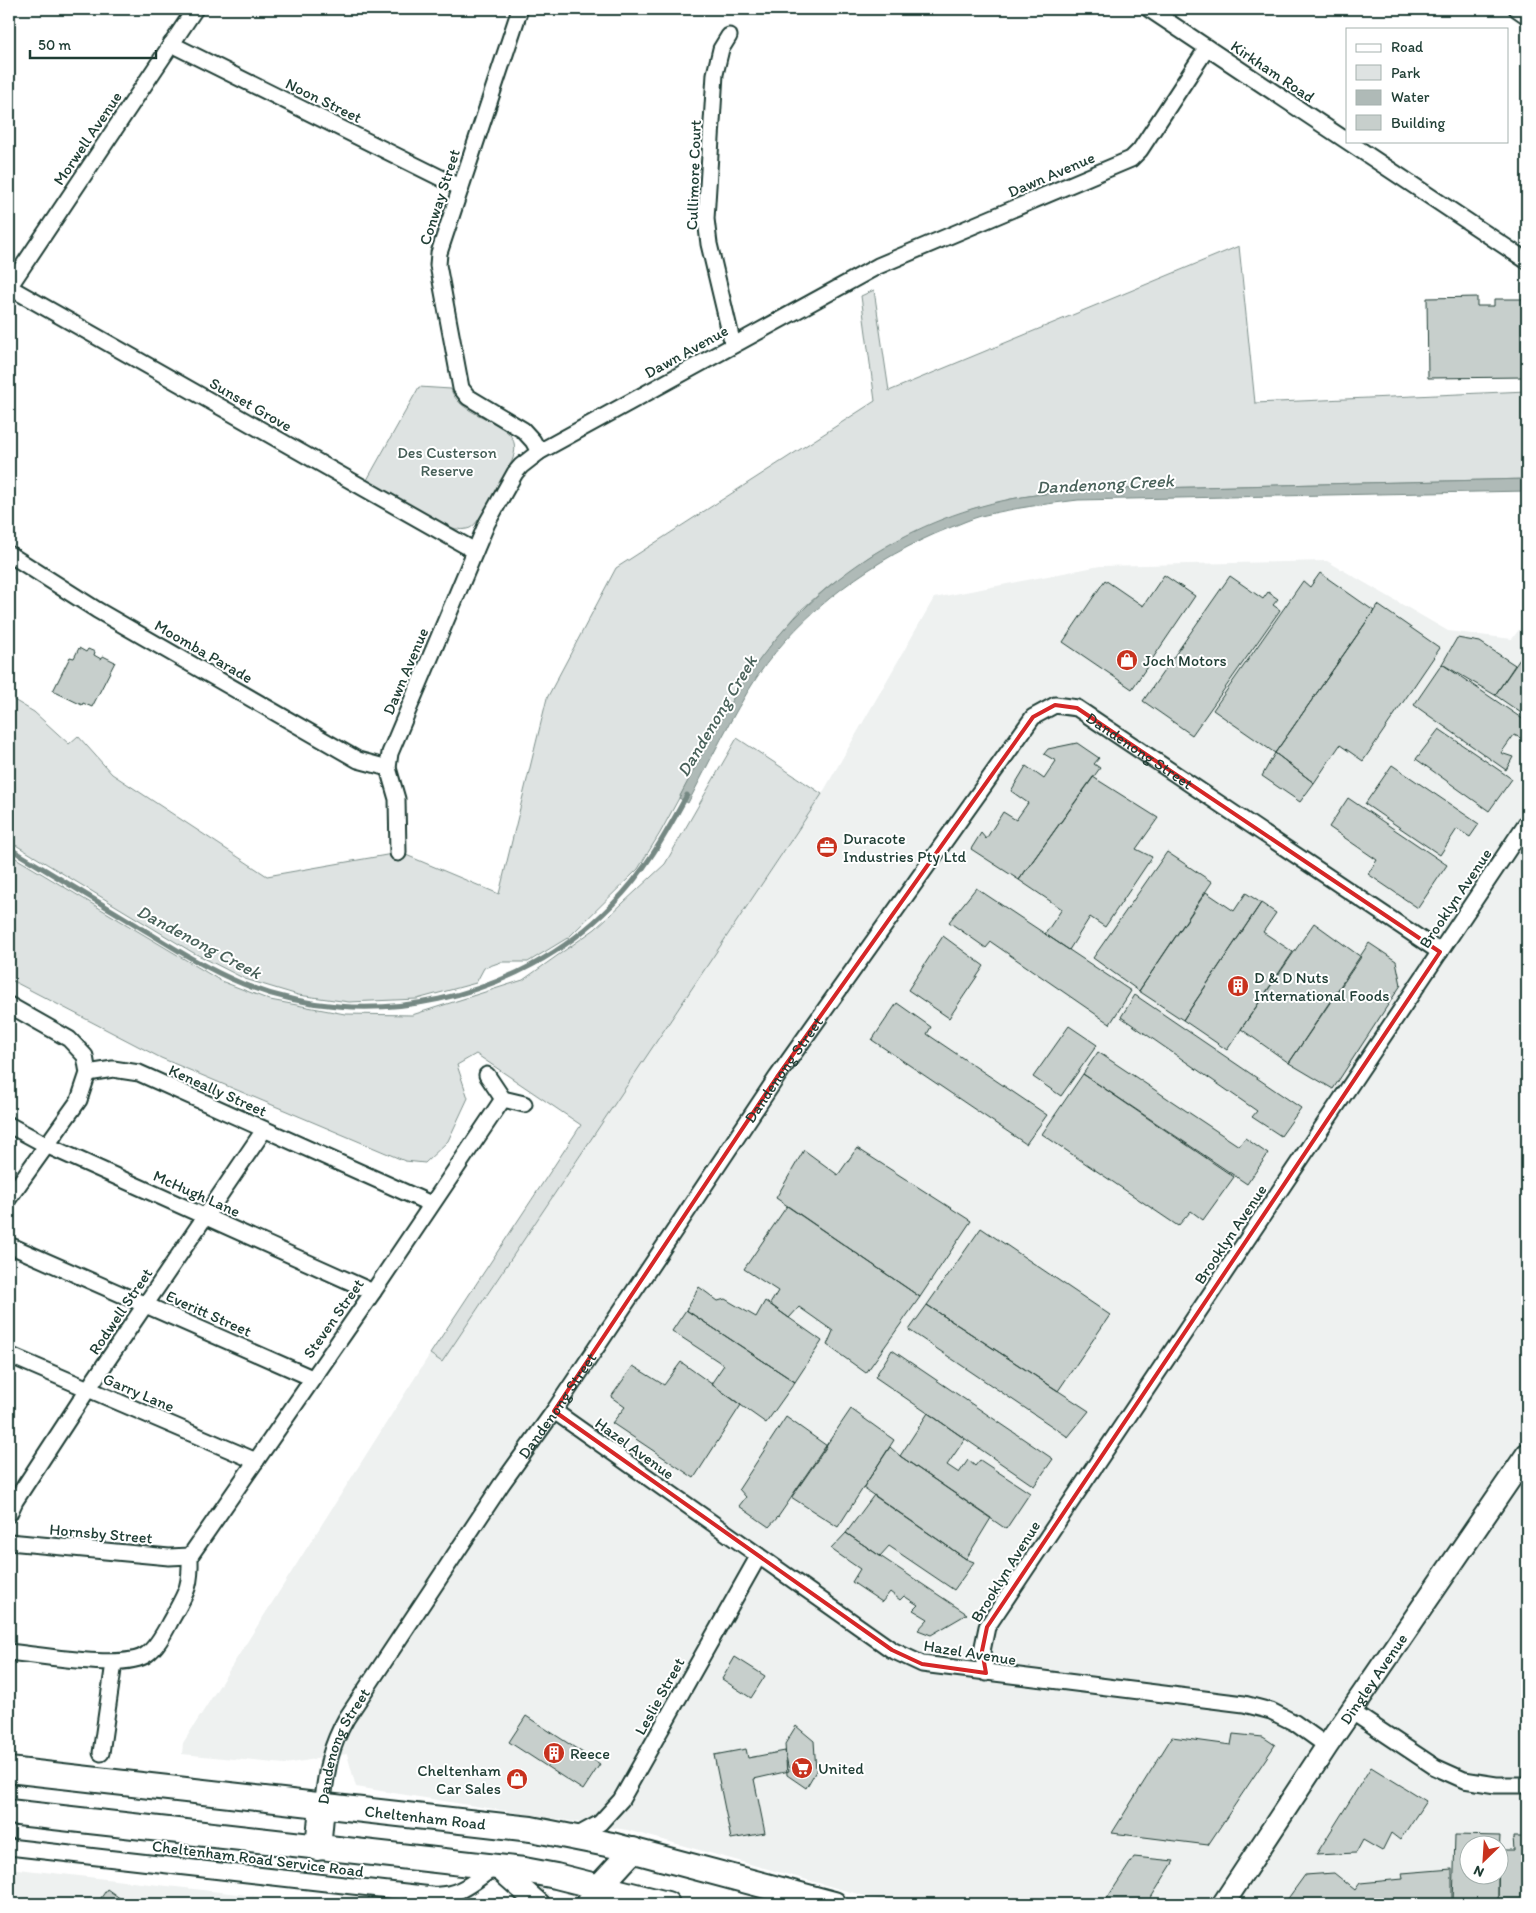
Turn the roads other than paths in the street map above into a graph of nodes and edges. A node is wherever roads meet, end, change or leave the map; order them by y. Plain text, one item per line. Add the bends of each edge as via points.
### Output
1 (195, 9) edge
2 (520, 9) edge
3 (1149, 9) edge
4 (1517, 9) edge
5 (1527, 16) edge
6 (729, 36) dead end
7 (171, 44) junction
8 (1207, 48) junction
9 (1346, 141) edge
10 (1348, 142) edge
11 (461, 188) junction
12 (1527, 262) edge
13 (9, 287) edge
14 (733, 345) junction
15 (539, 452) junction
16 (475, 551) junction
17 (9, 554) edge
18 (388, 768) junction
19 (1527, 822) edge
20 (398, 854) dead end
21 (1440, 952) junction
22 (9, 1005) edge
23 (88, 1073) junction
24 (487, 1075) dead end
25 (503, 1099) junction
26 (524, 1104) dead end
27 (9, 1125) edge
28 (264, 1130) junction
29 (46, 1145) junction
30 (9, 1198) edge
31 (431, 1204) junction
32 (205, 1216) junction
33 (9, 1245) edge
34 (373, 1292) junction
35 (145, 1304) junction
36 (9, 1355) edge
37 (312, 1378) junction
38 (88, 1389) junction
39 (554, 1411) junction
40 (1527, 1454) edge
41 (256, 1461) junction
42 (9, 1514) edge
43 (9, 1542) edge
44 (190, 1556) junction
45 (758, 1557) junction
46 (9, 1652) edge
47 (114, 1663) junction
48 (986, 1673) junction
49 (1351, 1711) junction
50 (1327, 1746) junction
51 (101, 1753) dead end
52 (9, 1770) edge
53 (1527, 1785) edge
54 (322, 1806) junction
55 (9, 1812) edge
56 (576, 1836) junction
57 (9, 1847) edge
58 (318, 1848) junction
59 (633, 1850) junction
60 (496, 1866) junction
61 (605, 1897) edge
62 (538, 1904) edge
63 (667, 1904) edge
64 (834, 1904) edge
65 (1223, 1904) edge

1 - 7 street, Morwell Avenue
2 - 11 street, Conway Street
3 - 8 street, Kirkham Road
4 - 5 street
6 - 14 street, Cullimore Court via 721,49 715,74 706,219
7 - 11 street, Noon Street
7 - 13 street, Morwell Avenue
8 - 9 street, Kirkham Road
8 - 14 street, Dawn Avenue via 1131,159 878,266
10 - 12 street, Kirkham Road
11 - 15 street, Conway Street via 438,259 458,381 468,396 524,430
13 - 16 street, Sunset Grove
14 - 15 street, Dawn Avenue
15 - 16 street, Dawn Avenue via 515,473
16 - 18 street, Dawn Avenue via 390,753
17 - 18 street, Moomba Parade via 104,614 358,760
18 - 20 street, Dawn Avenue via 397,799
19 - 21 street, Brooklyn Avenue
21 - 39 street, Dandenong Street via 1078,708 1055,705 1033,717 777,1078
21 - 48 street, Brooklyn Avenue via 987,1628 982,1652
22 - 23 street via 69,1038 85,1056
23 - 28 street, Keneally Street via 113,1069 139,1073
23 - 29 street via 79,1100
24 - 25 street
25 - 26 street
25 - 31 street, Steven Street
27 - 29 street, McHugh Lane
28 - 31 street, Keneally Street
28 - 32 street, Rodwell Street
29 - 30 street
29 - 32 street, McHugh Lane
31 - 34 street, Steven Street
32 - 34 street, McHugh Lane
32 - 35 street, Rodwell Street
33 - 35 street, Everitt Street
34 - 37 street, Steven Street
35 - 37 street, Everitt Street
35 - 38 street, Rodwell Street
36 - 38 street, Garry Lane
37 - 41 street, Steven Street
38 - 41 street, Garry Lane
38 - 42 street, Rodwell Street via 14,1501
39 - 45 street, Hazel Avenue
39 - 54 street, Dandenong Street via 346,1719 330,1754
40 - 49 street, Dingley Avenue
41 - 44 street, Steven Street
43 - 44 street, Hornsby Street via 170,1557
44 - 47 street via 187,1591 163,1635 148,1654 136,1660
45 - 48 street, Hazel Avenue via 892,1650 922,1664
45 - 56 street, Leslie Street via 626,1791 600,1823
46 - 47 street
47 - 51 street
48 - 50 street, Hazel Avenue via 1244,1704 1271,1711 1295,1723
49 - 50 street, Dingley Avenue
49 - 53 street via 1435,1767 1464,1780
50 - 65 street, Dingley Avenue
52 - 54 main road, Cheltenham Road
54 - 56 main road, Cheltenham Road via 441,1817
54 - 58 main road, Dandenong Street
55 - 58 main road
56 - 59 main road, Cheltenham Road
57 - 60 street, Cheltenham Road Service Road via 432,1896 456,1893
58 - 60 main road
59 - 61 main road
59 - 64 main road, Cheltenham Road
60 - 61 main road via 538,1872
60 - 62 street
61 - 63 main road

